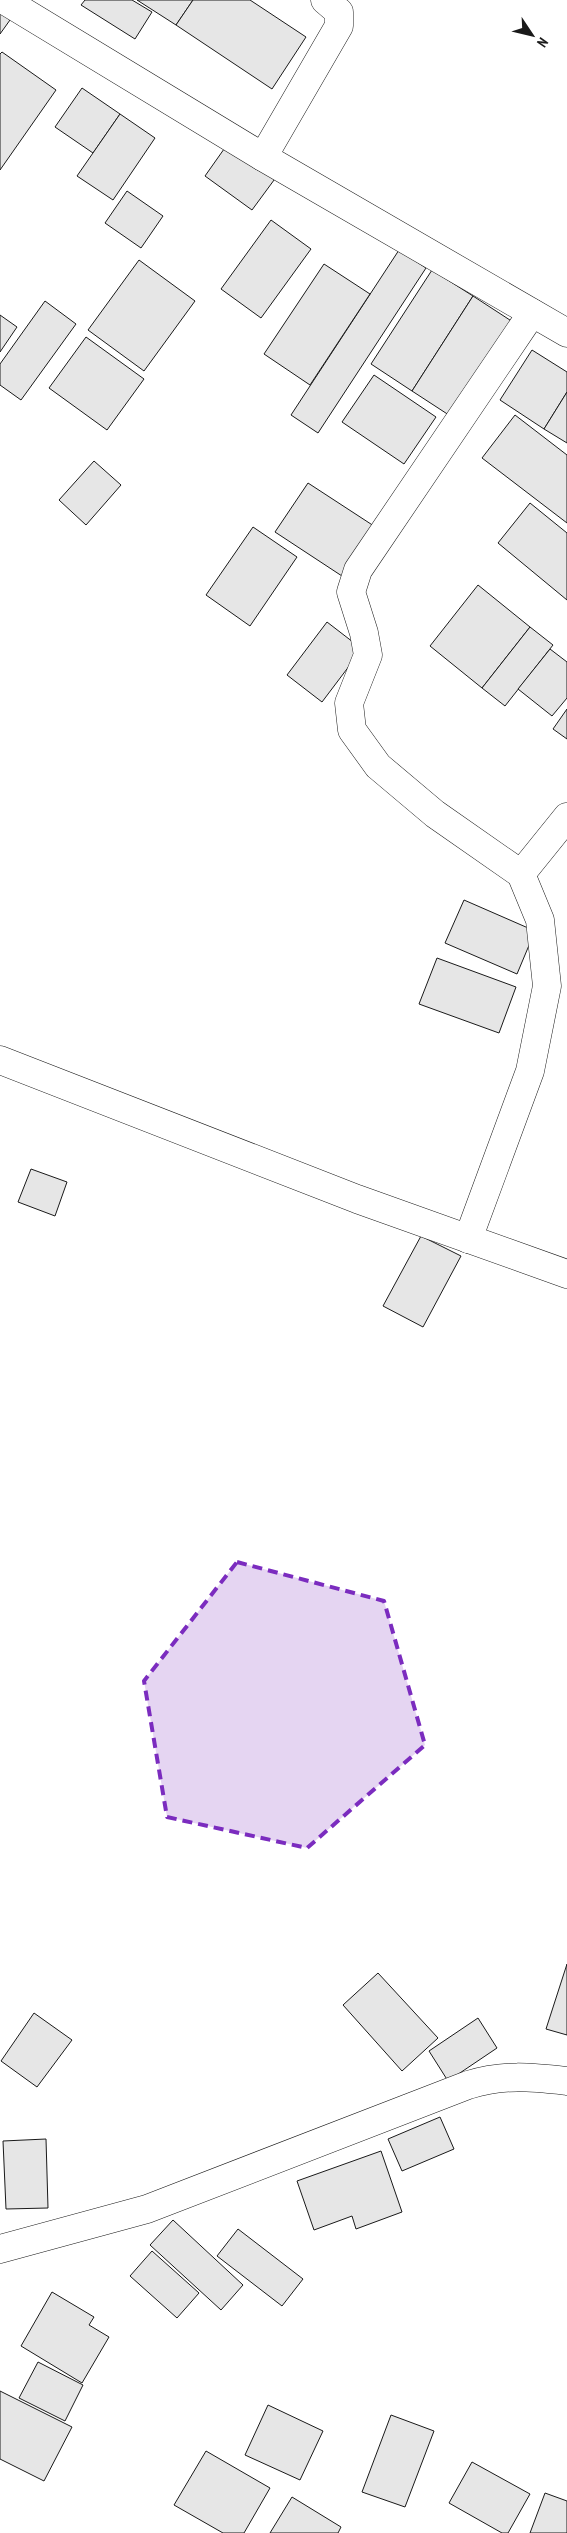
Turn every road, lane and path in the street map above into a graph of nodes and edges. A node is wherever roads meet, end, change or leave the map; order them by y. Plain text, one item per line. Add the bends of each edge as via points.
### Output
1 (4, 0) edge
2 (325, 0) edge
3 (359, 0) edge
4 (339, 26) junction
5 (263, 157) junction
6 (532, 313) junction
7 (567, 333) edge
8 (567, 817) edge
9 (521, 874) junction
10 (0, 1060) edge
11 (468, 1239) junction
12 (567, 1274) edge
13 (567, 2081) edge
14 (0, 2249) edge

1 - 5 street
2 - 4 street via 339,12
3 - 4 street
4 - 5 street
5 - 6 street
6 - 7 street
6 - 9 street via 358,570 350,592 368,654 349,703 352,730 378,766 435,814
8 - 9 street
9 - 11 street via 540,920 547,986 530,1071
10 - 11 street
11 - 12 street
13 - 14 street via 522,2076 484,2080 147,2209

